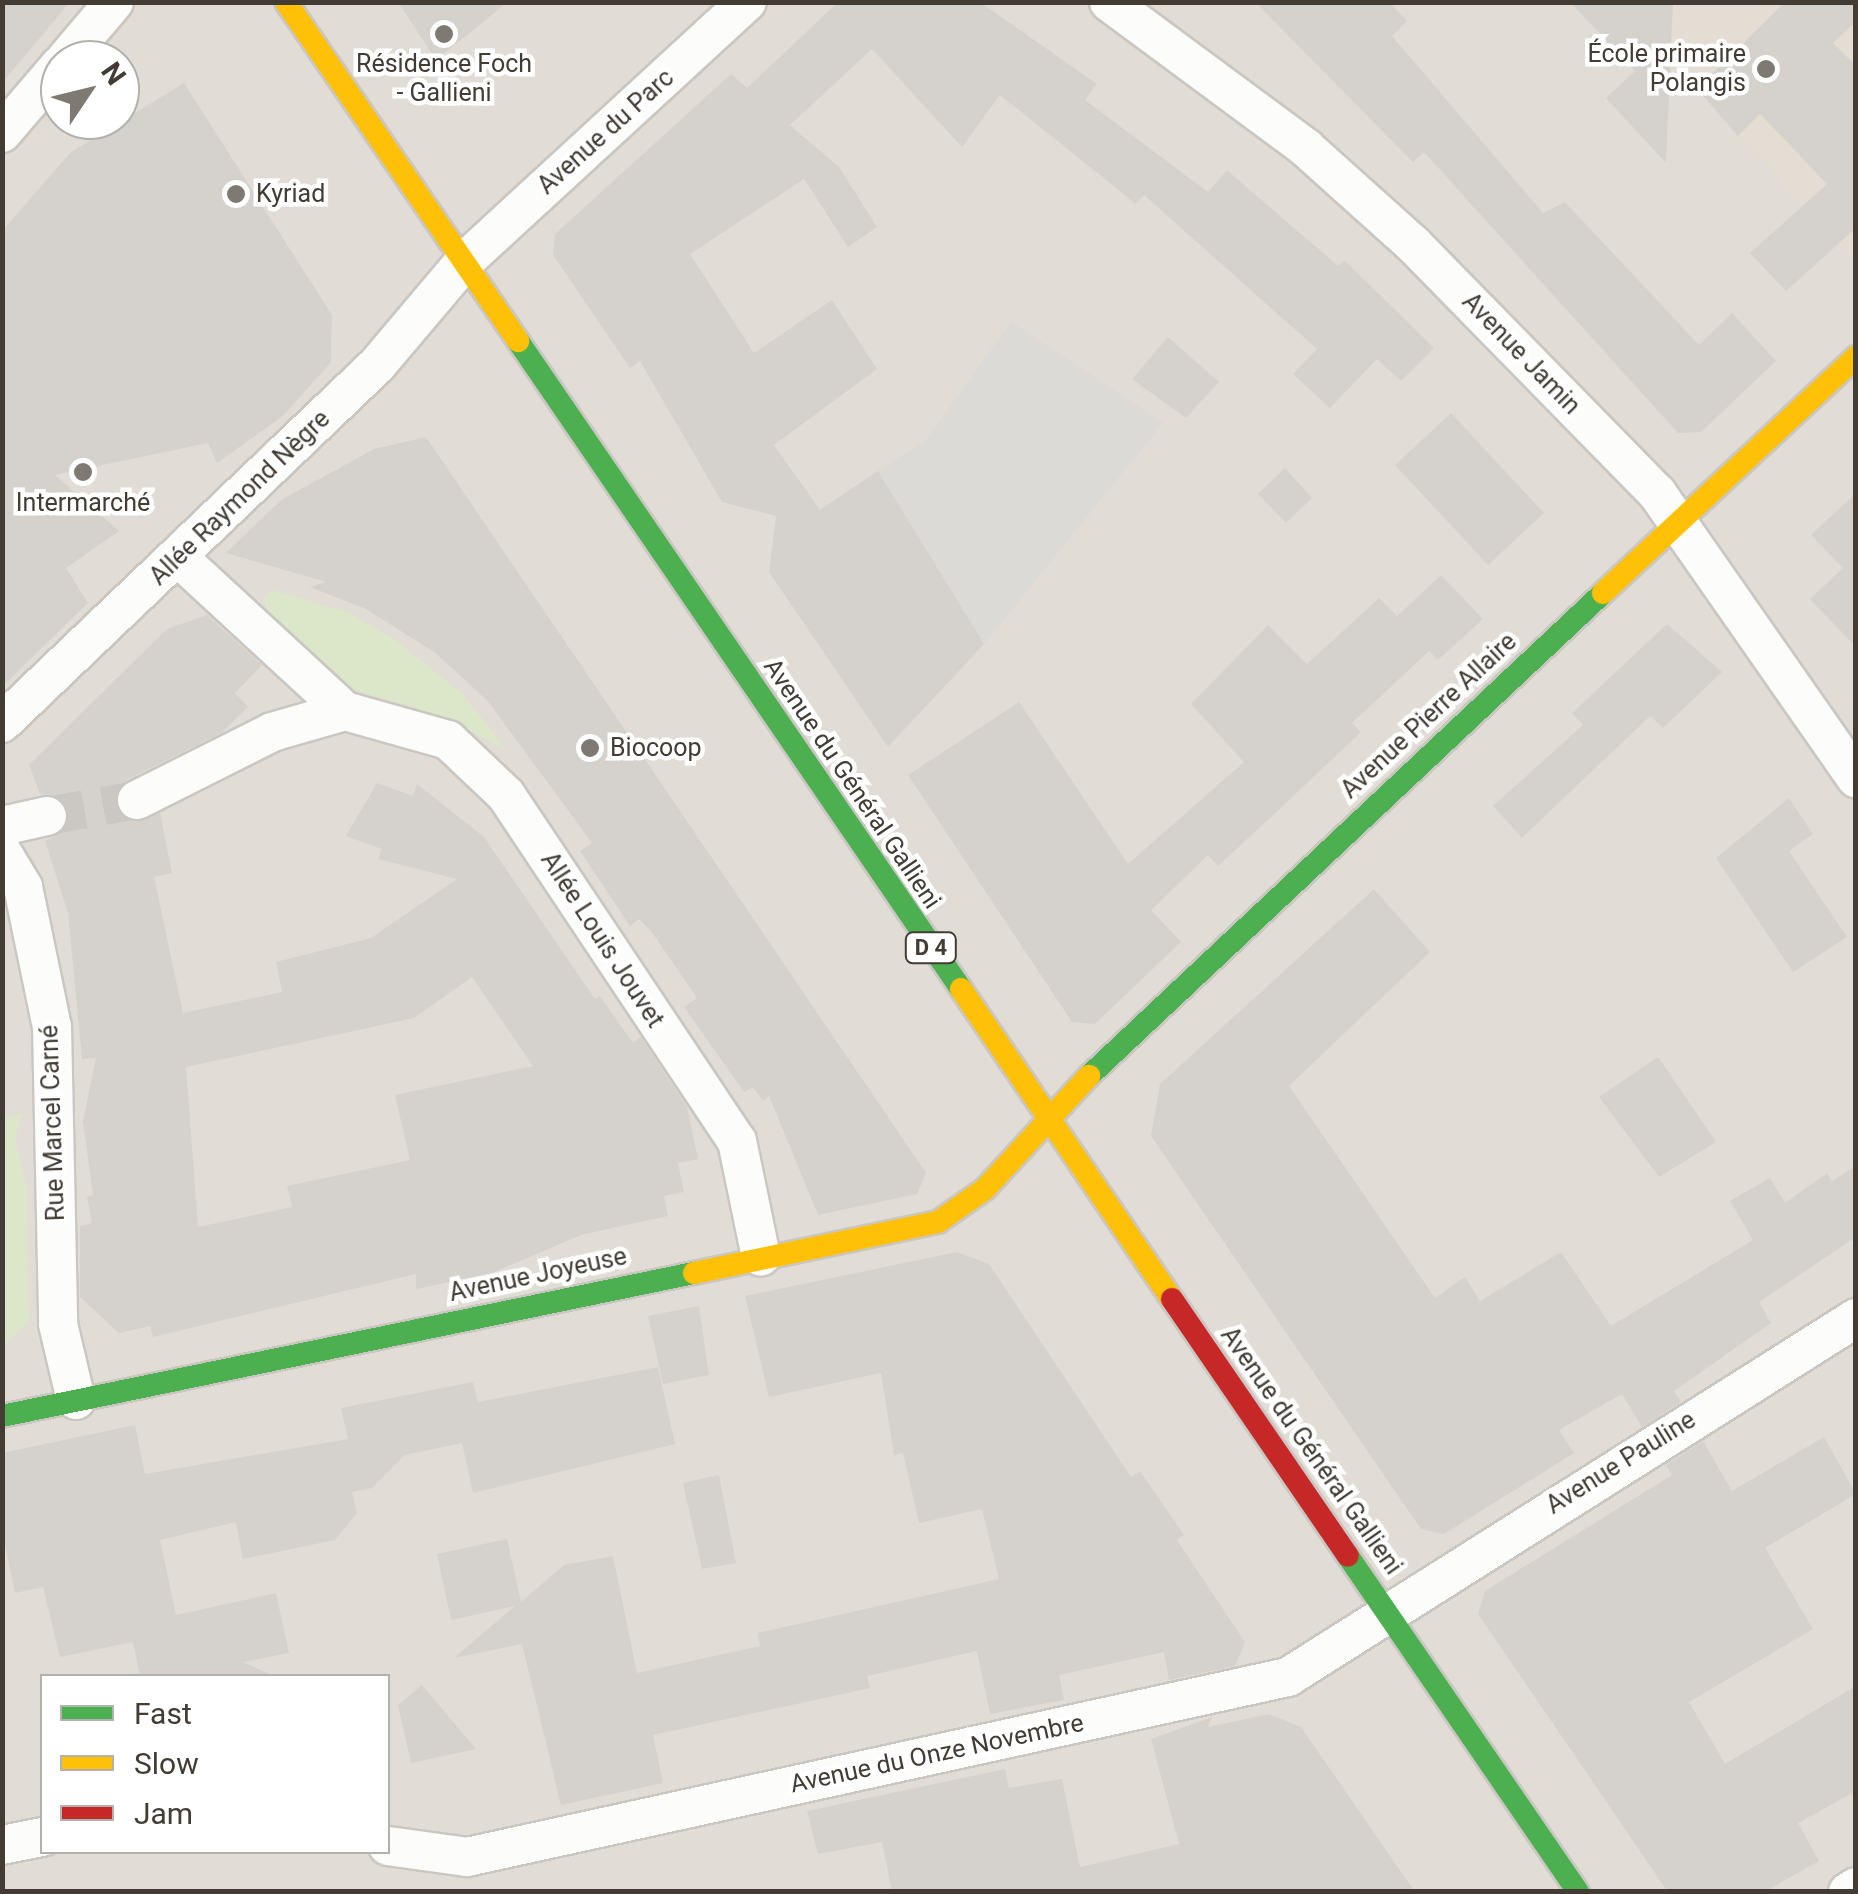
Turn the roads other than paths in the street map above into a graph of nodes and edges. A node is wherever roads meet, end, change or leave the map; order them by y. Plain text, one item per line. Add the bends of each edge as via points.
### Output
1 (114, 2) edge
2 (286, 2) edge
3 (747, 2) edge
4 (1109, 2) edge
5 (82, 40) edge
6 (40, 89) edge
7 (2, 133) edge
8 (465, 261) junction
9 (1856, 357) edge
10 (1680, 517) junction
11 (179, 558) junction
12 (345, 711) junction
13 (2, 723) edge
14 (1856, 778) edge
15 (137, 800) tunnel mouth
16 (47, 816) tunnel mouth
17 (2, 826) edge
18 (2, 852) edge
19 (1049, 1122) junction
20 (761, 1257) junction
21 (1856, 1318) edge
22 (76, 1400) junction
23 (2, 1416) edge
24 (1390, 1611) junction
25 (40, 1836) edge
26 (2, 1845) edge
27 (390, 1846) edge
28 (1856, 1887) edge
29 (1578, 1892) edge
30 (1848, 1892) edge

1 - 5 street
2 - 8 main road, Avenue du Général Gallieni / D 4
3 - 8 street, Avenue du Parc
4 - 10 street, Avenue Jamin via 1306,148 1414,244
6 - 7 street
8 - 11 street, Allée Raymond Nègre via 378,365
8 - 19 main road, Avenue du Général Gallieni / D 4
9 - 10 main road, Avenue Pierre Allaire
10 - 14 street, Avenue Jamin
10 - 19 main road, Avenue Pierre Allaire via 1118,1046
11 - 12 street, Allée Louis Jouvet
11 - 13 street, Allée Raymond Nègre
12 - 15 street via 272,732
12 - 20 street, Allée Louis Jouvet via 448,740 506,796 737,1142
16 - 17 street
18 - 22 street, Rue Marcel Carné via 22,887 52,1027 58,1324
19 - 20 main road, Avenue Joyeuse via 984,1190 938,1222
19 - 24 main road, Avenue du Général Gallieni / D 4
20 - 22 main road, Avenue Joyeuse
21 - 24 street, Avenue Pauline
22 - 23 main road, Avenue Joyeuse
24 - 27 street, Avenue du Onze Novembre via 1288,1677 467,1857
24 - 29 main road, Avenue du Général Gallieni / D 4
25 - 26 street
28 - 30 street

